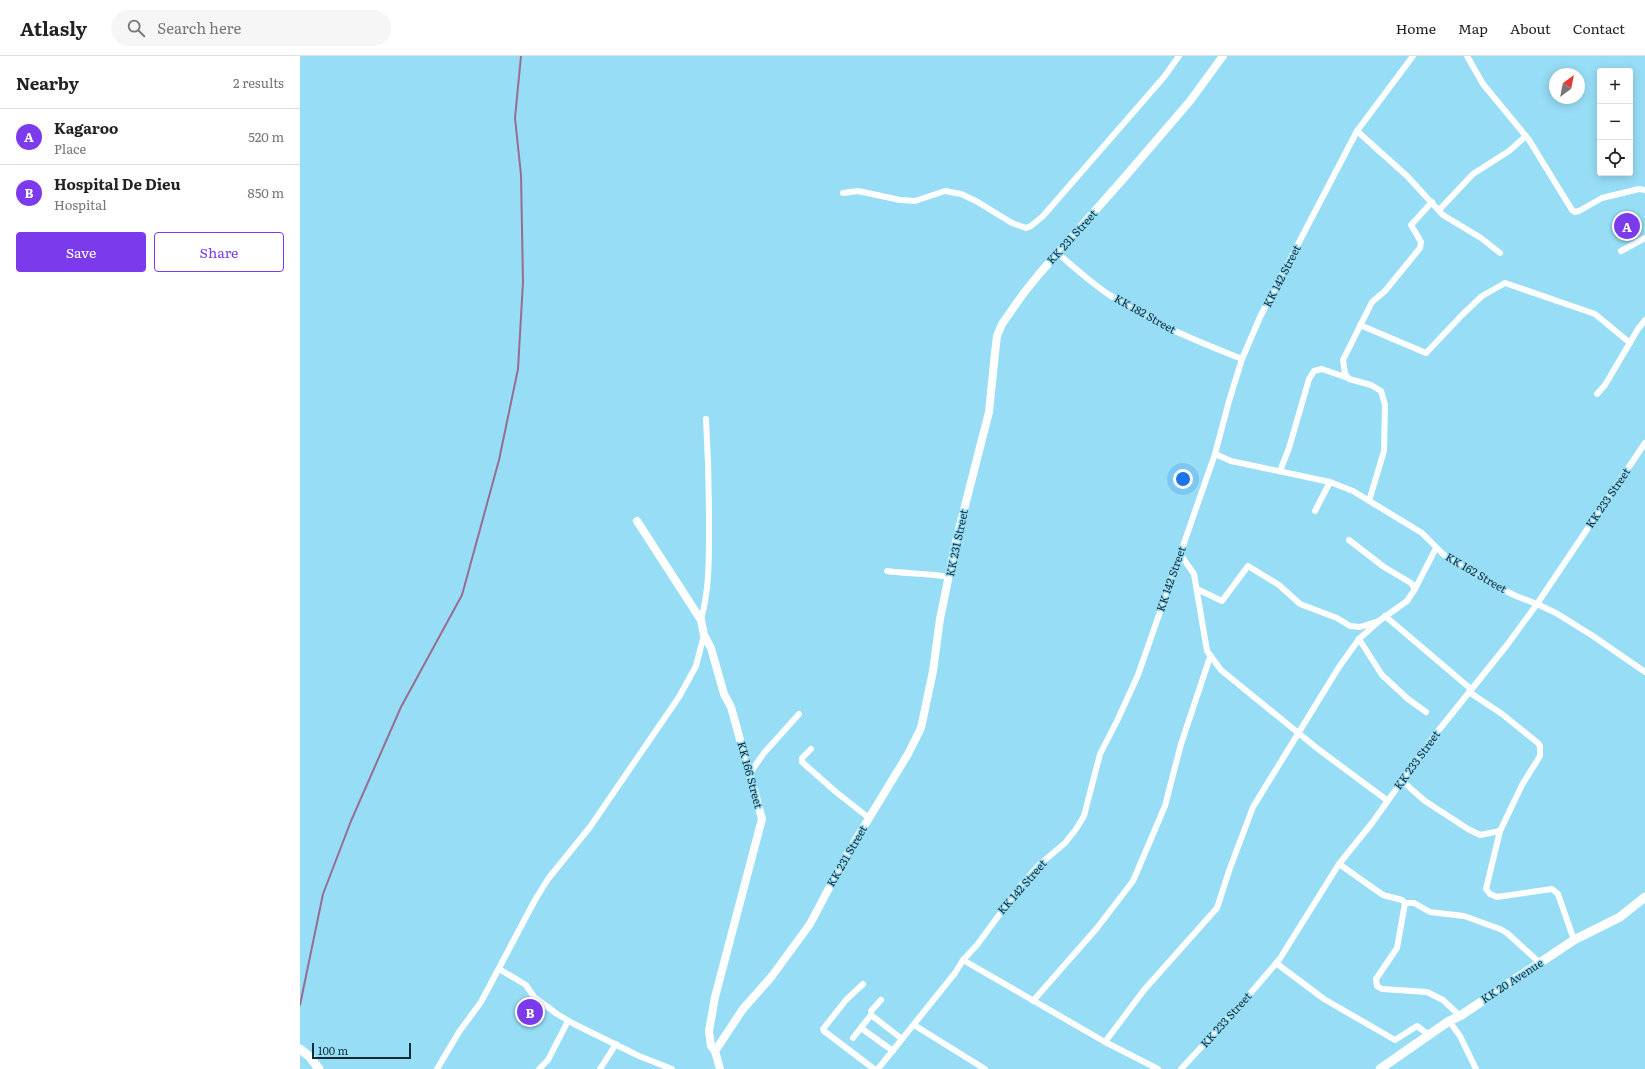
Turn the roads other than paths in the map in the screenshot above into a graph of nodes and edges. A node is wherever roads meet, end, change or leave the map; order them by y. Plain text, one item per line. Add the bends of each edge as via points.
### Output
1 (1179, 56) edge
2 (1223, 56) edge
3 (1413, 56) edge
4 (1467, 56) edge
5 (1357, 131) junction
6 (1526, 136) junction
7 (1645, 190) edge
8 (843, 193) dead end
9 (1432, 202) junction
10 (1439, 210) junction
11 (1645, 238) edge
12 (1621, 251) dead end
13 (1057, 253) junction
14 (1500, 253) dead end
15 (1645, 320) edge
16 (1360, 325) junction
17 (1630, 343) junction
18 (1242, 359) junction
19 (1349, 379) junction
20 (1597, 394) dead end
21 (706, 419) dead end
22 (1645, 443) edge
23 (1215, 454) junction
24 (1280, 471) junction
25 (1330, 482) junction
26 (1369, 501) junction
27 (1315, 511) dead end
28 (638, 521) dead end
29 (1349, 540) dead end
30 (1436, 548) junction
31 (1180, 554) junction
32 (887, 571) dead end
33 (949, 577) junction
34 (1196, 589) junction
35 (1415, 589) junction
36 (1538, 604) junction
37 (1385, 616) junction
38 (701, 620) junction
39 (1379, 621) junction
40 (704, 635) junction
41 (1359, 639) junction
42 (1210, 657) junction
43 (1645, 672) edge
44 (1470, 690) junction
45 (1426, 712) dead end
46 (799, 714) dead end
47 (1298, 732) junction
48 (811, 749) dead end
49 (750, 773) junction
50 (1402, 781) junction
51 (1388, 801) junction
52 (869, 818) junction
53 (1500, 831) junction
54 (1339, 864) junction
55 (1645, 897) edge
56 (1405, 903) junction
57 (1574, 940) junction
58 (963, 960) junction
59 (1276, 963) junction
60 (1540, 963) junction
61 (499, 969) junction
62 (863, 984) dead end
63 (881, 1000) dead end
64 (1034, 1000) junction
65 (871, 1015) junction
66 (1460, 1016) junction
67 (568, 1021) junction
68 (1449, 1021) junction
69 (914, 1025) junction
70 (861, 1028) junction
71 (1429, 1035) junction
72 (853, 1038) dead end
73 (902, 1039) junction
74 (1104, 1042) junction
75 (616, 1044) junction
76 (300, 1049) edge
77 (715, 1051) junction
78 (893, 1052) junction
79 (319, 1069) edge
80 (437, 1069) edge
81 (539, 1069) edge
82 (600, 1069) edge
83 (672, 1069) edge
84 (720, 1069) edge
85 (874, 1069) edge
86 (878, 1069) edge
87 (985, 1069) edge
88 (1158, 1069) edge
89 (1181, 1069) edge
90 (1380, 1069) edge
91 (1476, 1069) edge

1 - 8 street via 1164,77 1043,216 1031,226 1026,228 1012,223 976,201 946,191 915,201 858,191
2 - 13 street, KK 231 Street via 1190,101
3 - 5 street, KK 142 Street
4 - 6 street via 1483,84
5 - 9 street
5 - 18 street, KK 142 Street via 1260,317
6 - 7 street via 1569,207 1575,212 1602,198 1639,189
6 - 10 street via 1509,151 1473,174
9 - 10 street
9 - 16 street via 1411,225 1421,242 1420,248 1389,286 1372,302
10 - 14 street
11 - 12 street
13 - 18 street, KK 182 Street via 1105,292 1148,318 1191,339
13 - 33 street, KK 231 Street via 1023,294 1002,324 997,336 989,412
15 - 17 street
16 - 17 street via 1426,353 1482,296 1505,283 1595,314
16 - 19 street via 1343,360 1345,374
17 - 20 street
18 - 23 street, KK 142 Street
19 - 24 street via 1322,369 1314,371 1309,379
19 - 26 street via 1371,385 1380,391 1384,405 1384,451
21 - 38 street via 710,567
22 - 36 street, KK 233 Street
23 - 24 street, KK 162 Street via 1231,461
23 - 31 street, KK 142 Street
24 - 25 street, KK 162 Street
25 - 26 street, KK 162 Street
25 - 27 street
26 - 30 street, KK 162 Street via 1422,533
28 - 38 street, KK 166 Street
29 - 35 street via 1378,563 1411,583
30 - 35 street
30 - 36 street, KK 162 Street via 1488,582
31 - 34 street via 1194,574
31 - 58 street, KK 142 Street via 1138,675 1100,754 1084,816 1065,843 1039,865 1021,885
32 - 33 street
33 - 52 street, KK 231 Street via 921,728
34 - 39 street via 1222,600 1248,566 1279,585 1300,604 1337,618 1350,626 1360,627
34 - 42 street
35 - 37 street via 1407,601
36 - 43 street, KK 162 Street via 1593,636
36 - 44 street, KK 233 Street
37 - 39 street
37 - 44 street
38 - 40 street, KK 166 Street
39 - 41 street
40 - 49 street, KK 166 Street via 731,707
40 - 61 street via 696,666 679,697 590,827 548,879
41 - 45 street via 1382,675
41 - 47 street
42 - 47 street via 1226,675
42 - 64 street via 1181,744 1166,806 1133,881 1097,928
44 - 50 street, KK 233 Street
44 - 53 street via 1540,746 1540,756 1522,785
46 - 49 street via 764,753
47 - 51 street
47 - 74 street via 1253,807 1217,908 1144,990
48 - 52 street via 802,758 802,762
49 - 77 street, KK 166 Street via 762,819 708,1030 711,1046
50 - 51 street, KK 233 Street
50 - 53 street via 1425,801 1468,829 1480,835
51 - 54 street, KK 233 Street
52 - 77 street, KK 231 Street via 810,924 772,976 743,1009
53 - 57 street via 1486,888 1490,894 1497,897 1552,889 1558,894
54 - 56 street via 1383,895
54 - 59 street, KK 233 Street
55 - 57 main road, KK 20 Avenue via 1620,917
56 - 60 street via 1414,903 1438,914 1464,916 1500,929
56 - 66 street via 1397,948 1376,979 1377,986 1382,989 1427,992 1443,1000
57 - 60 main road, KK 20 Avenue
58 - 64 street
58 - 69 street, KK 142 Street
59 - 71 street via 1324,999 1395,1040 1417,1026
59 - 89 street, KK 233 Street
60 - 66 main road, KK 20 Avenue
61 - 67 street via 526,985 534,997
61 - 80 street via 481,1002
62 - 85 street via 846,1000 824,1031
63 - 65 street via 871,1011
64 - 74 street
65 - 70 street
65 - 73 street
66 - 68 main road, KK 20 Avenue
67 - 75 street
67 - 81 street via 548,1060
68 - 71 main road, KK 20 Avenue
68 - 91 street via 1460,1036
69 - 73 street, KK 142 Street
69 - 87 street
70 - 72 street
70 - 78 street
71 - 90 main road, KK 20 Avenue
73 - 78 street, KK 142 Street
74 - 88 street
75 - 82 street
75 - 83 street
76 - 79 main road
77 - 84 street, KK 166 Street
78 - 86 street, KK 142 Street

